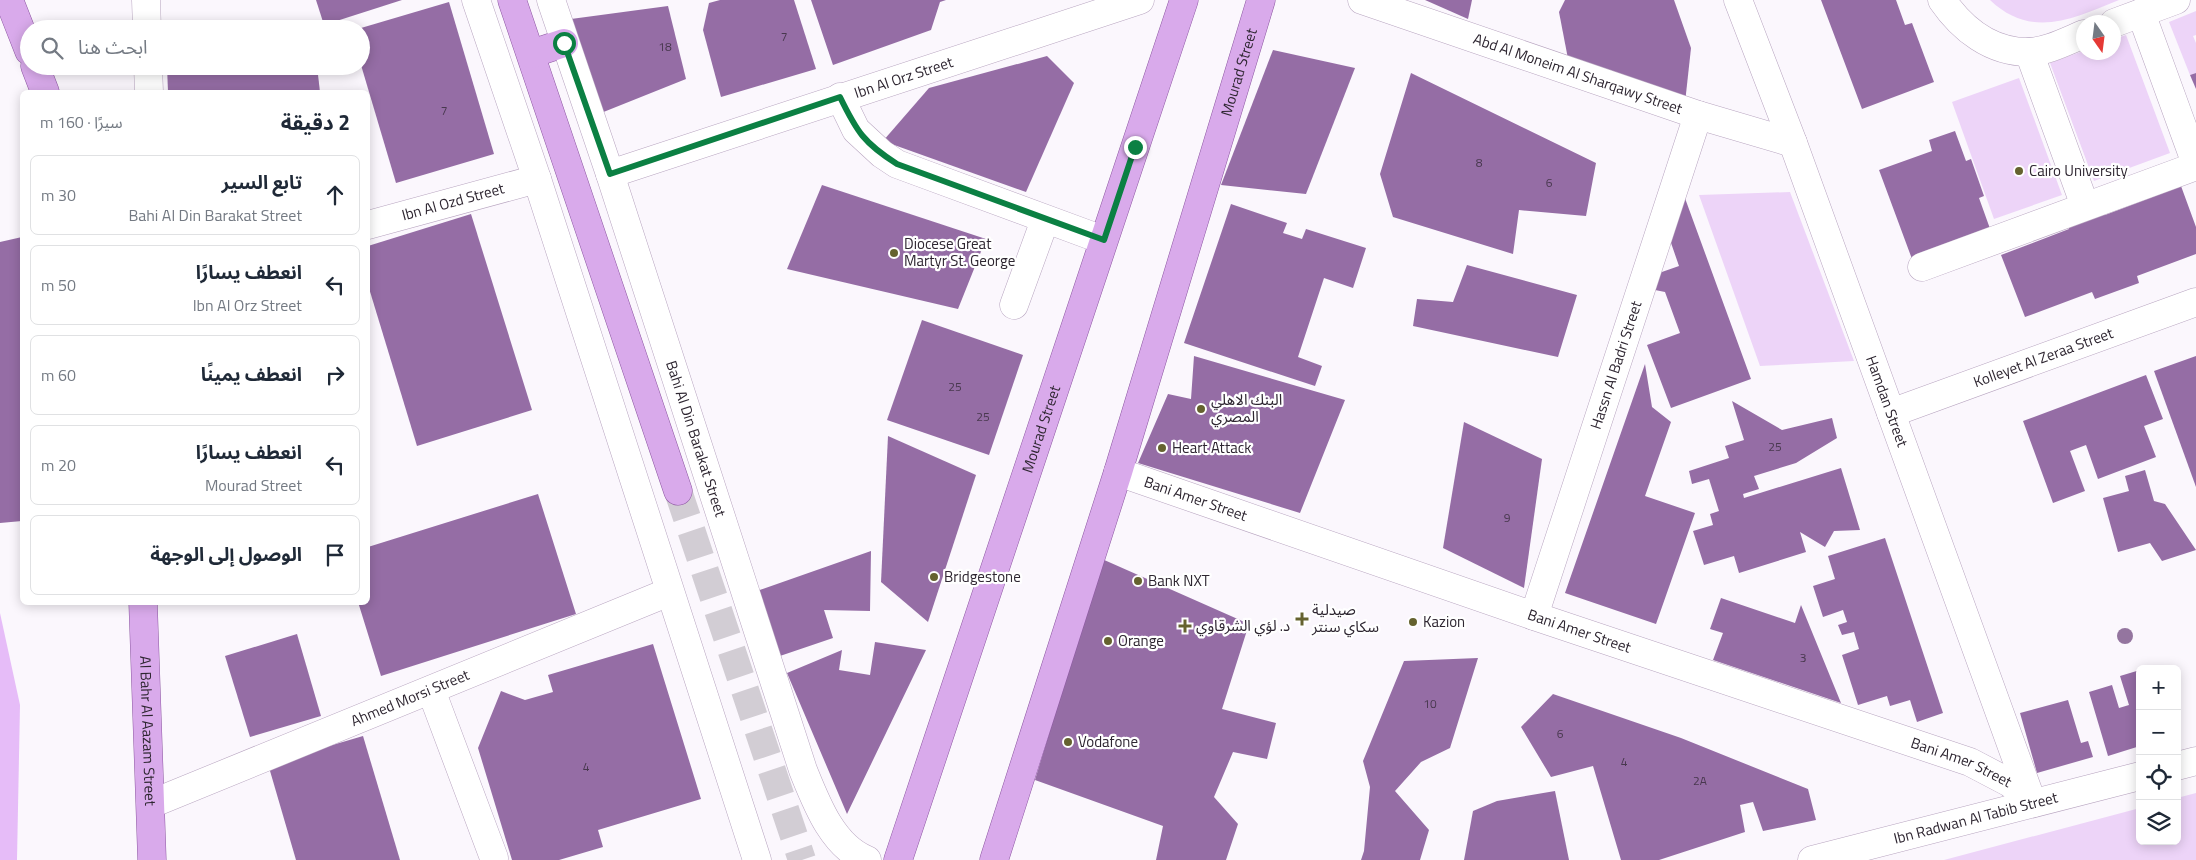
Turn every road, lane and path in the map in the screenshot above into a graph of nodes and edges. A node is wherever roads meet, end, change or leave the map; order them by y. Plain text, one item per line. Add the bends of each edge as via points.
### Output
1 (9, 0) edge
2 (146, 0) edge
3 (476, 0) edge
4 (512, 0) edge
5 (551, 0) edge
6 (1140, 0) edge
7 (1184, 0) edge
8 (1261, 0) edge
9 (1362, 0) edge
10 (1738, 0) edge
11 (1942, 0) edge
12 (2176, 0) edge
13 (2141, 13) junction
14 (147, 20) edge
15 (2121, 20) edge
16 (20, 28) edge
17 (2076, 37) edge
18 (564, 43) junction
19 (2029, 52) junction
20 (531, 54) junction
21 (38, 75) edge
22 (148, 75) edge
23 (44, 90) edge
24 (149, 90) edge
25 (840, 97) junction
26 (1698, 115) junction
27 (1793, 143) junction
28 (2196, 165) edge
29 (610, 174) junction
30 (537, 179) junction
31 (2085, 206) junction
32 (1045, 220) junction
33 (370, 224) edge
34 (1104, 240) junction
35 (1922, 267) dead end
36 (2196, 302) edge
37 (1014, 305) dead end
38 (1891, 413) junction
39 (1118, 472) junction
40 (678, 491) tunnel mouth
41 (669, 592) junction
42 (143, 605) edge
43 (1534, 616) junction
44 (431, 690) junction
45 (2196, 761) edge
46 (2181, 765) edge
47 (2136, 777) edge
48 (2033, 803) junction
49 (151, 804) junction
50 (494, 858) dead end
51 (152, 860) edge
52 (757, 860) edge
53 (867, 860) edge
54 (898, 860) edge
55 (994, 860) edge
56 (1812, 860) edge

1 - 16 main road
2 - 14 street
3 - 30 street
4 - 20 main road
5 - 18 street, Bahi Al Din Barakat Street
6 - 25 street, Ibn Al Orz Street
7 - 34 main road, Mourad Street
8 - 39 main road, Mourad Street
9 - 26 street, Abd Al Moneim Al Sharqawy Street
10 - 27 street, Hamdan Street
11 - 19 street via 1954,18 1976,36 2002,49
12 - 13 street
13 - 15 street
13 - 28 street
17 - 19 street
18 - 20 main road
18 - 29 street, Bahi Al Din Barakat Street
19 - 31 street
20 - 40 main road
21 - 23 main road
22 - 24 street
25 - 29 street, Ibn Al Orz Street
25 - 32 street via 856,130 897,164
26 - 27 street, Abd Al Moneim Al Sharqawy Street
26 - 43 street, Hassn Al Badri Street
27 - 38 street, Hamdan Street
28 - 31 street
29 - 53 street, Bahi Al Din Barakat Street via 803,770 816,802 842,843
30 - 33 street, Ibn Al Ozd Street
30 - 41 street
31 - 35 street
32 - 34 street
32 - 37 street
34 - 54 main road, Mourad Street
36 - 38 street, Kolleyet Al Zeraa Street
38 - 48 street, Hamdan Street
39 - 43 street, Bani Amer Street
39 - 55 main road, Mourad Street
41 - 44 street, Ahmed Morsi Street
41 - 52 street
42 - 49 main road, Al Bahr Al Aazam Street
43 - 48 street, Bani Amer Street via 1970,762 2010,783
44 - 49 street, Ahmed Morsi Street
44 - 50 street
45 - 46 street
47 - 48 street, Ibn Radwan Al Tabib Street
48 - 56 street, Ibn Radwan Al Tabib Street
49 - 51 main road, Al Bahr Al Aazam Street

